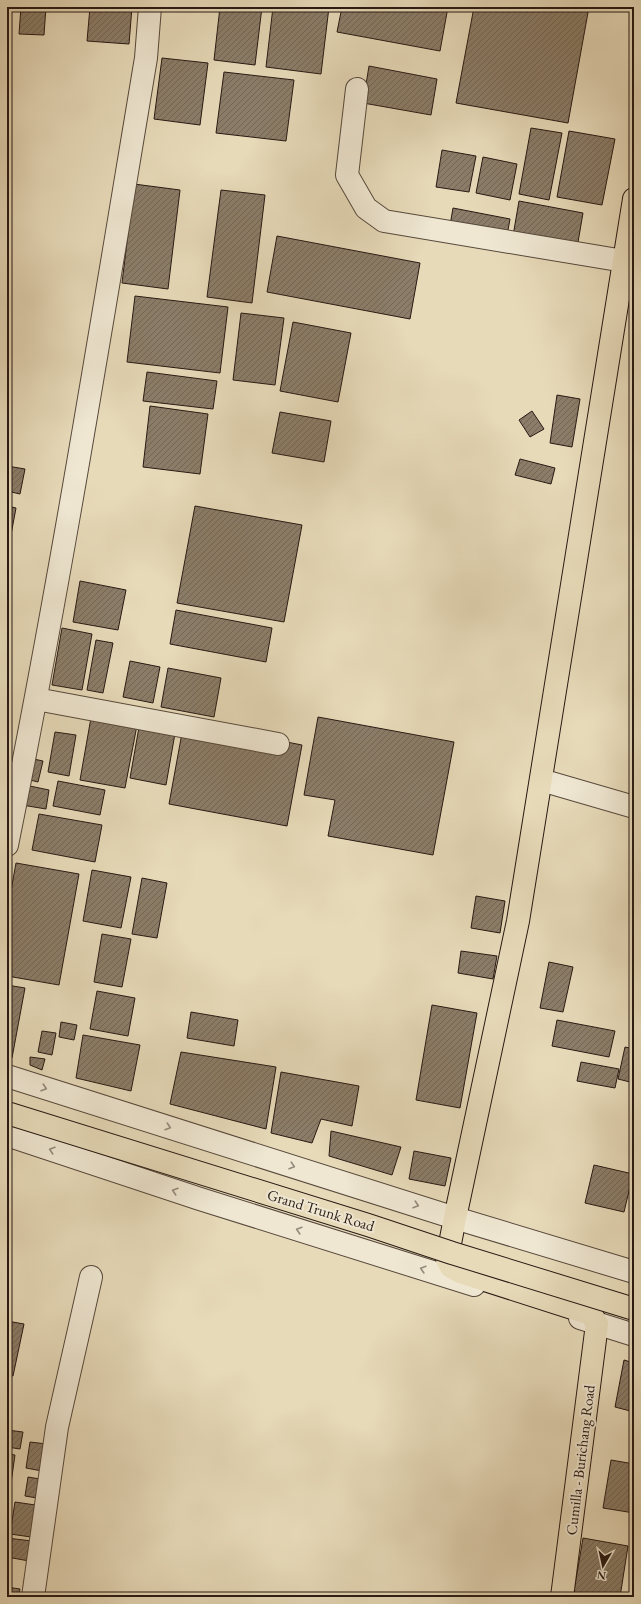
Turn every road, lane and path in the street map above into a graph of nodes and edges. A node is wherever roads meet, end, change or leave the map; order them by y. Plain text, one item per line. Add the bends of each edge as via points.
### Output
1 (150, 7) edge
2 (356, 89) dead end
3 (634, 199) edge
4 (624, 261) junction
5 (36, 699) junction
6 (278, 744) dead end
7 (542, 780) junction
8 (634, 807) edge
9 (7, 845) edge
10 (7, 1076) edge
11 (7, 1113) edge
12 (7, 1135) edge
13 (455, 1218) junction
14 (634, 1272) edge
15 (91, 1278) dead end
16 (634, 1309) edge
17 (597, 1324) junction
18 (634, 1335) edge
19 (33, 1597) edge
20 (562, 1597) edge

1 - 5 street via 146,58
2 - 4 street via 347,175 366,208 384,222
3 - 4 main road
4 - 7 main road
5 - 6 street
5 - 9 street
7 - 8 street
7 - 13 main road via 518,921
10 -> 13 street
11 - 16 main road, Grand Trunk Road, bridge
17 -> 12 street via 215,1204
13 - 14 street
13 - 17 main road via 447,1259 451,1267 591,1314
15 - 19 street via 57,1427
17 - 18 street
17 - 20 main road, Cumilla - Burichang Road

